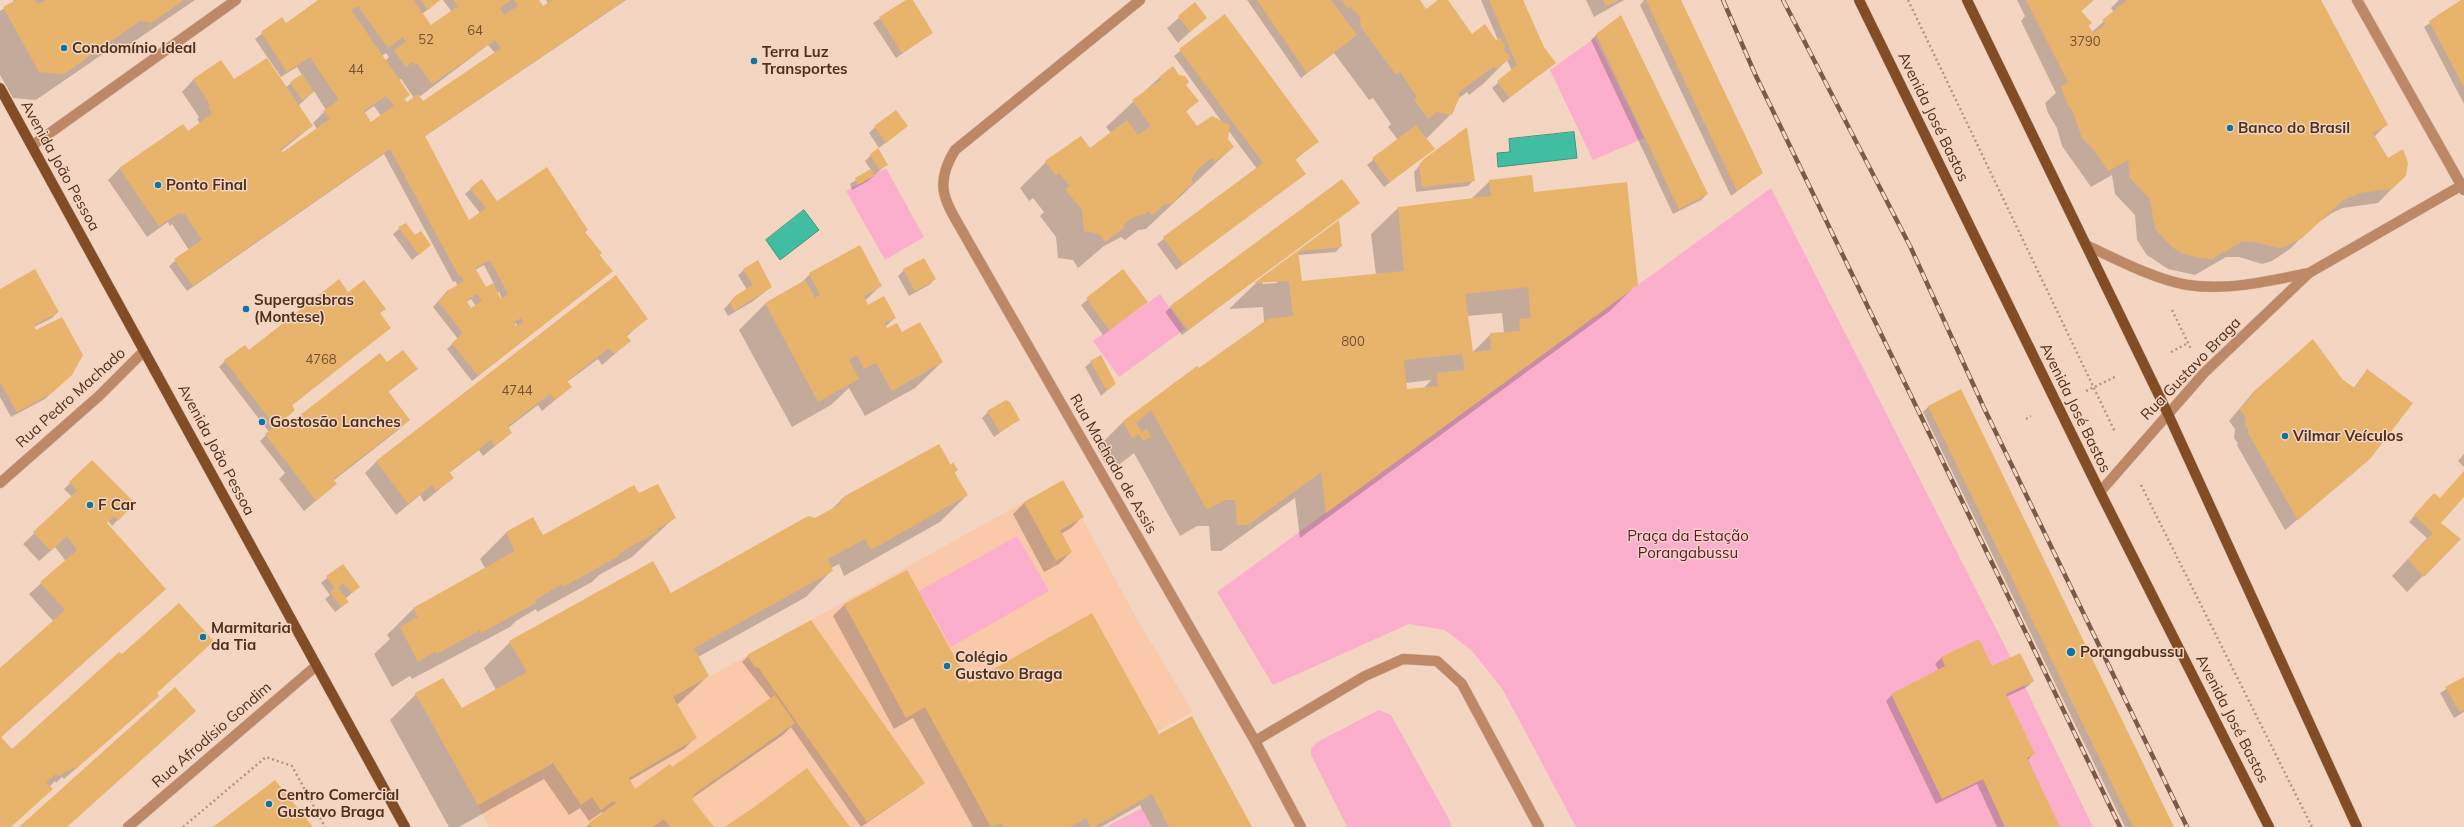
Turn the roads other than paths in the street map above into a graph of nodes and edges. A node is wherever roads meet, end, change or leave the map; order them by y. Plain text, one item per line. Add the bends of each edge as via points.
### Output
1 (236, 0) edge
2 (1140, 0) edge
3 (1859, 0) edge
4 (1967, 0) edge
5 (2357, 0) edge
6 (0, 88) edge
7 (33, 145) junction
8 (2463, 186) edge
9 (2088, 246) junction
10 (2309, 273) junction
11 (144, 351) junction
12 (2168, 414) junction
13 (0, 482) edge
14 (2100, 492) junction
15 (316, 666) junction
16 (1255, 741) junction
17 (128, 827) edge
18 (405, 827) edge
19 (1301, 827) edge
20 (1539, 827) edge
21 (2269, 827) edge
22 (2357, 827) edge

1 - 7 street
2 - 16 street, Rua Machado de Assis via 955,150 946,165 942,192
3 - 14 main road, Avenida José Bastos
4 - 9 main road
5 - 8 street
6 - 7 main road, Avenida João Pessoa
7 - 11 main road, Avenida João Pessoa
8 - 10 street, Rua Gustavo Braga
9 - 10 street, Rua Gustavo Braga via 2138,269 2188,285 2247,285
9 - 12 main road
10 - 12 street, Rua Gustavo Braga via 2204,373
11 - 13 street, Rua Pedro Machado via 99,396
11 - 15 main road, Avenida João Pessoa
12 - 14 street, Rua Gustavo Braga
12 - 22 main road
14 - 21 main road, Avenida José Bastos
15 - 17 street, Rua Afrodísio Gondim
15 - 18 main road, Avenida João Pessoa
16 - 19 street, Rua Machado de Assis
16 - 20 street via 1365,676 1404,658 1437,661 1462,684

